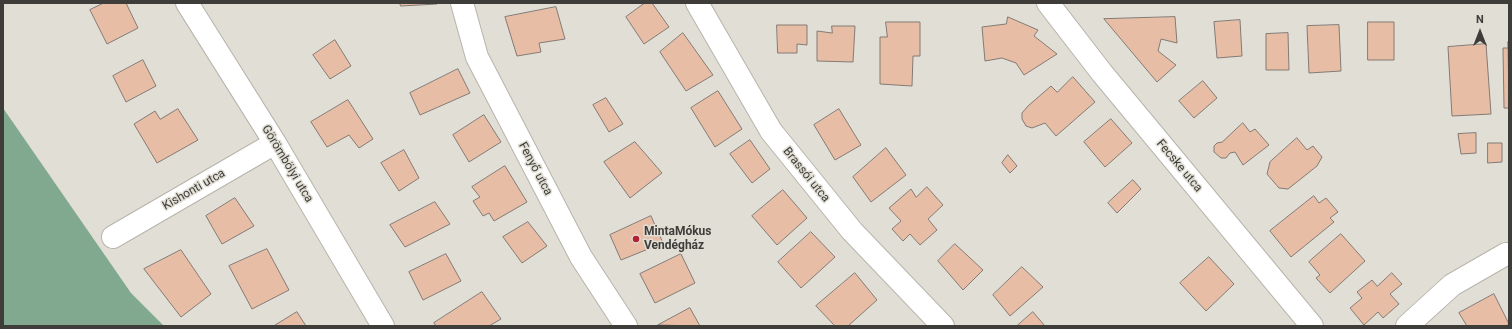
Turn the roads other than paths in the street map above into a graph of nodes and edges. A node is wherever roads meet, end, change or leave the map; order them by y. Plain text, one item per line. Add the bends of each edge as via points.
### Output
1 (187, 3) edge
2 (462, 3) edge
3 (697, 3) edge
4 (1048, 3) edge
5 (276, 144) junction
6 (113, 237) dead end
7 (1509, 254) edge
8 (383, 326) edge
9 (626, 326) edge
10 (943, 326) edge
11 (1312, 326) edge
12 (1407, 326) edge

1 - 5 street, Görömbölyi utca
2 - 9 street, Fenyő utca via 477,57 582,257
3 - 10 street, Brassói utca via 771,131 852,230
4 - 11 street, Fecske utca via 1102,73
5 - 6 street, Kishonti utca
5 - 8 street, Görömbölyi utca
7 - 12 street via 1452,285

